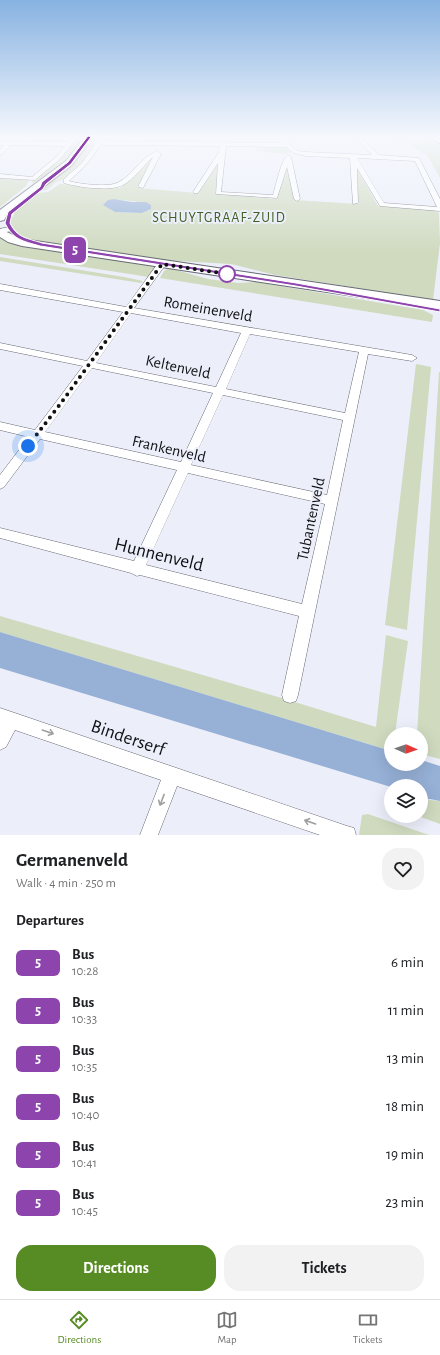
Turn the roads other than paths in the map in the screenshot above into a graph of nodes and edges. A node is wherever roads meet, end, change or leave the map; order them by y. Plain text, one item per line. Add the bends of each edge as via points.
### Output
1 (0, 176) edge
2 (37, 176) edge
3 (53, 176) edge
4 (71, 176) edge
5 (130, 176) edge
6 (147, 176) edge
7 (206, 176) edge
8 (220, 176) edge
9 (282, 176) edge
10 (292, 176) edge
11 (353, 176) edge
12 (364, 176) edge
13 (425, 176) edge
14 (44, 183) junction
15 (141, 187) dead end
16 (196, 192) dead end
17 (297, 200) dead end
18 (355, 202) dead end
19 (440, 207) edge
20 (0, 218) edge
21 (3, 230) edge
22 (162, 264) junction
23 (296, 284) junction
24 (0, 288) edge
25 (440, 305) edge
26 (128, 310) junction
27 (440, 310) edge
28 (247, 331) junction
29 (0, 346) edge
30 (364, 350) junction
31 (412, 358) dead end
32 (89, 365) junction
33 (219, 392) junction
34 (350, 418) junction
35 (0, 426) edge
36 (37, 434) junction
37 (183, 469) junction
38 (0, 484) edge
39 (332, 501) junction
40 (0, 533) edge
41 (137, 570) junction
42 (308, 612) junction
43 (290, 694) dead end
44 (5, 718) edge
45 (0, 741) edge
46 (172, 775) junction
47 (149, 835) edge
48 (347, 835) edge

1 - 2 street via 33,179
3 - 14 street
4 - 5 street via 66,182 107,186 117,186
6 - 15 street
7 - 16 street
8 - 9 street via 218,193 274,197
10 - 17 street
11 - 18 street
12 - 19 street via 382,205
13 - 19 street
14 - 20 street via 30,191
14 - 21 street via 42,188 10,214
21 - 22 street via 6,237 16,242
22 - 23 street
22 - 26 street
23 - 25 street
23 - 27 street
24 - 26 street, Romeinenveld
26 - 28 street, Romeinenveld
26 - 32 street
28 - 30 street, Romeinenveld
28 - 33 street
29 - 32 street, Keltenveld
30 - 31 street, Romeinenveld
30 - 34 street, Tubantenveld
32 - 33 street, Keltenveld
32 - 36 street
33 - 34 street, Keltenveld
33 - 37 street
34 - 39 street, Tubantenveld
35 - 36 street, Frankenveld
36 - 37 street, Frankenveld
36 - 38 street
37 - 39 street, Frankenveld
37 - 41 street
39 - 42 street, Tubantenveld
40 - 41 street, Hunnenveld
41 - 42 street, Hunnenveld
42 - 43 street, Tubantenveld
44 - 45 street
44 -> 46 street, Binderserf
46 -> 47 street, Binderserf
48 -> 46 street

